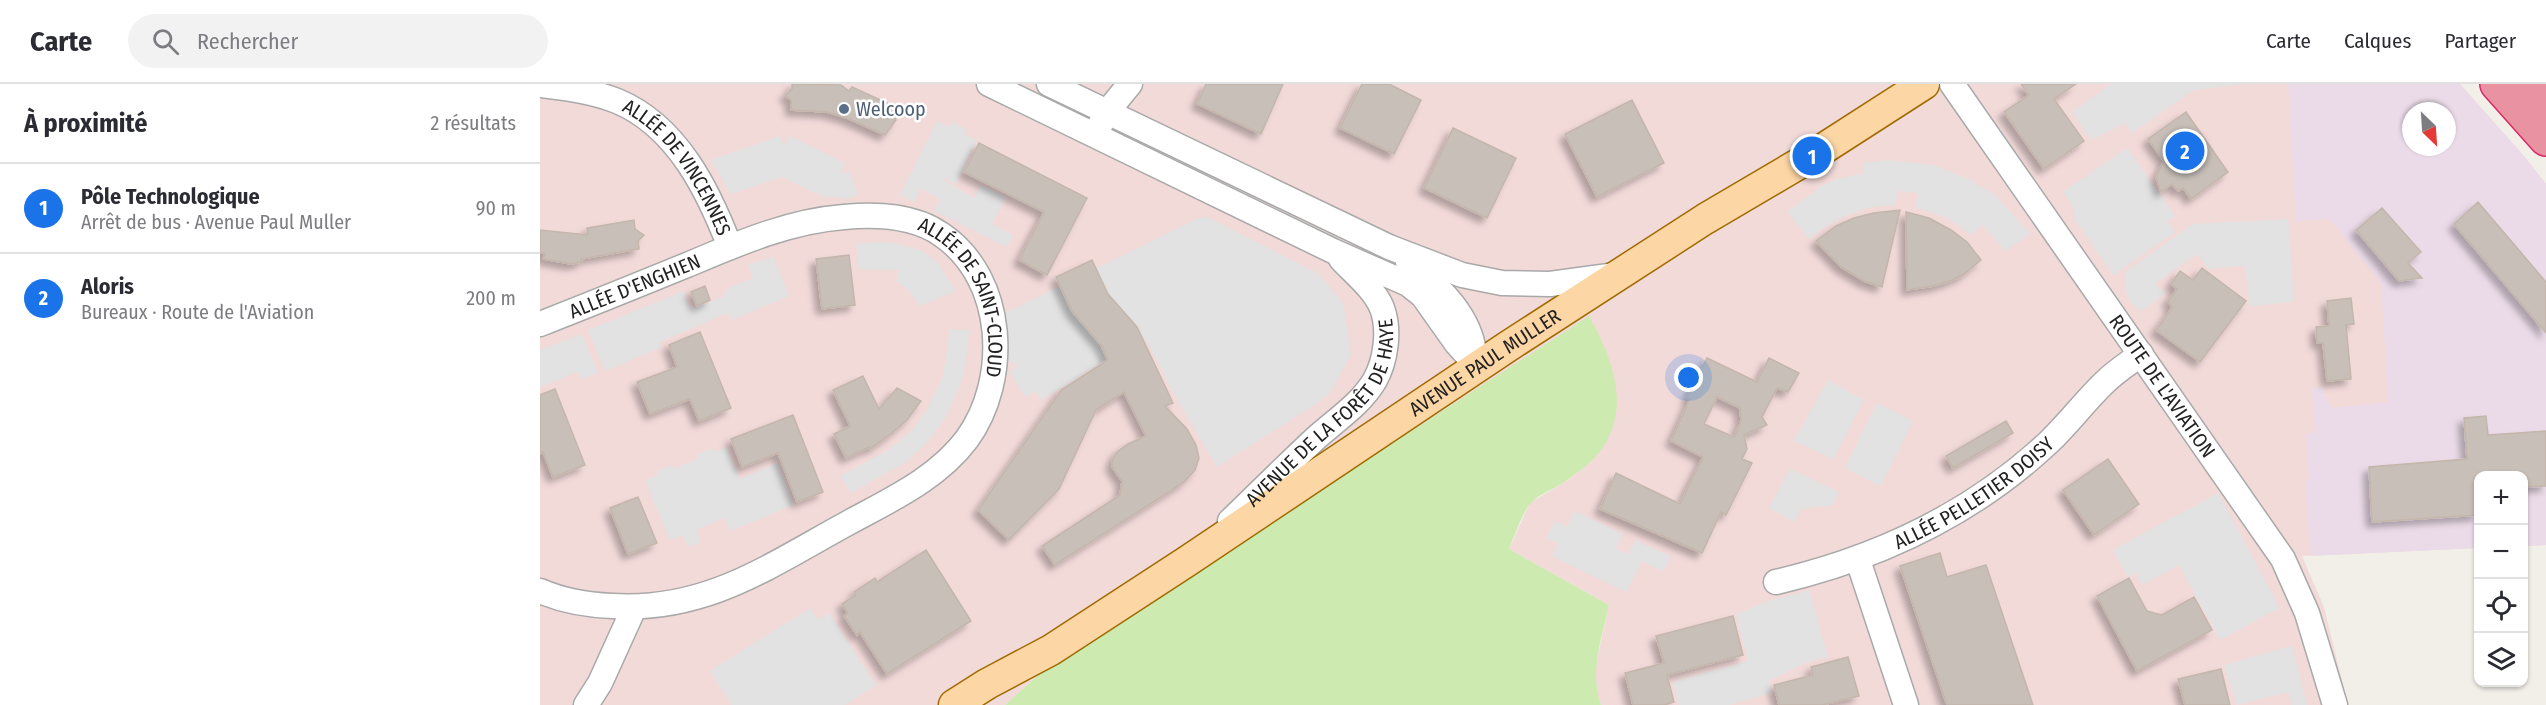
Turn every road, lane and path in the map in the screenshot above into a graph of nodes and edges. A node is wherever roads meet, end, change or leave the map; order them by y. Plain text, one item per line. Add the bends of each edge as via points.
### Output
1 (988, 84) edge
2 (1049, 84) edge
3 (1130, 84) edge
4 (1924, 84) edge
5 (1952, 84) edge
6 (2497, 84) edge
7 (2530, 84) edge
8 (540, 86) edge
9 (2546, 102) edge
10 (1107, 112) junction
11 (1095, 135) junction
12 (2546, 139) edge
13 (730, 247) junction
14 (1389, 247) junction
15 (1333, 251) junction
16 (1619, 274) junction
17 (540, 324) edge
18 (2141, 354) junction
19 (1477, 366) junction
20 (1858, 560) junction
21 (1186, 562) junction
22 (1776, 582) dead end
23 (540, 591) edge
24 (634, 608) junction
25 (1051, 650) junction
26 (586, 705) edge
27 (954, 705) edge
28 (978, 705) edge
29 (1906, 705) edge
30 (2335, 705) edge

1 - 11 street, AVENUE DE LA FORÊT DE HAYE
2 - 10 street
3 - 10 street
4 - 16 main road, AVENUE PAUL MULLER
5 - 18 street, ROUTE DE L'AVIATION
6 - 12 highway
7 - 9 highway
8 - 13 street, ALLÉE DE VINCENNES via 598,95 646,118 698,177
10 - 11 street
10 - 14 street
11 - 15 street, AVENUE DE LA FORÊT DE HAYE
13 - 17 street, ALLÉE D'ENGHIEN
13 - 24 street, ALLÉE DE SAINT-CLOUD via 794,225 841,217 885,215 943,235 971,264 991,309 995,352 992,384 967,439 915,486 721,591 679,603
14 - 16 street via 1462,275 1502,283 1550,284
14 - 19 street via 1435,283 1449,300 1471,336
15 - 19 street, AVENUE DE LA FORÊT DE HAYE via 1408,284 1423,296
15 - 21 street, AVENUE DE LA FORÊT DE HAYE via 1368,286 1381,307 1386,339 1374,381 1358,401
16 - 19 main road, AVENUE PAUL MULLER
18 - 20 street, ALLÉE PELLETIER DOISY via 2106,380 2049,441 2000,483 1928,528
18 - 30 street, ROUTE DE L'AVIATION via 2283,559 2307,613
19 - 21 main road, AVENUE PAUL MULLER
20 - 22 street, ALLÉE PELLETIER DOISY
20 - 29 street
21 - 25 main road, AVENUE PAUL MULLER
23 - 24 street, ALLÉE DE SAINT-CLOUD via 592,605
24 - 26 street
25 - 27 main road, AVENUE PAUL MULLER
25 - 28 main road, AVENUE PAUL MULLER

